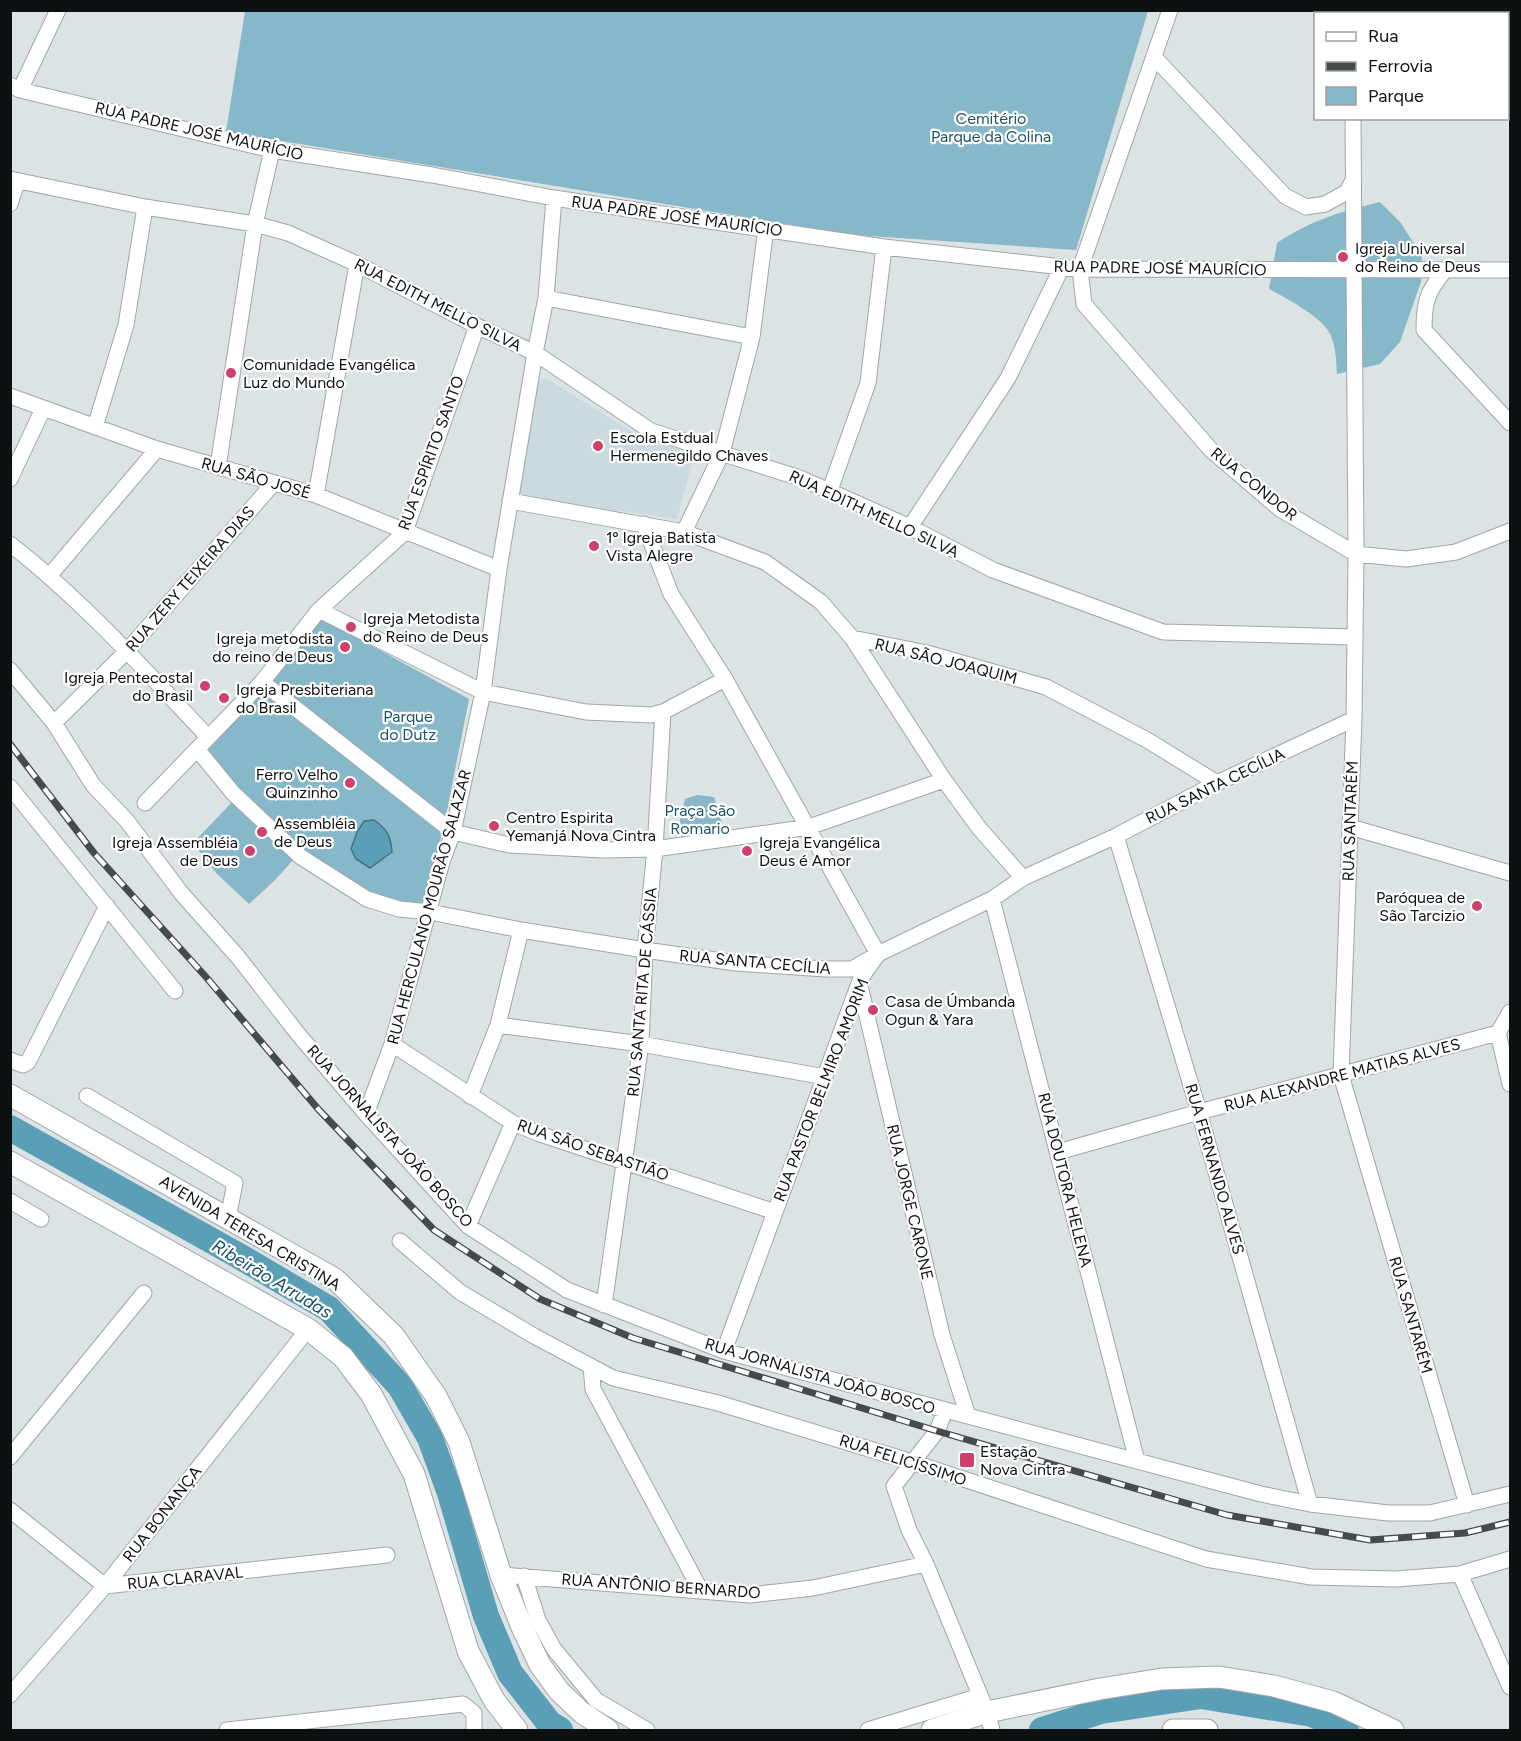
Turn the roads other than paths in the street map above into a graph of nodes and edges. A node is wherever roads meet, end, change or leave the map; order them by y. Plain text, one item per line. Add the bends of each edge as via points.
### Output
1 (57, 10) edge
2 (1170, 10) edge
3 (1154, 57) junction
4 (14, 90) edge
5 (1353, 120) edge
6 (272, 150) junction
7 (14, 181) edge
8 (1352, 182) junction
9 (554, 198) junction
10 (10, 204) edge
11 (145, 207) junction
12 (255, 224) junction
13 (766, 228) junction
14 (884, 247) junction
15 (357, 264) junction
16 (1062, 267) junction
17 (1080, 269) junction
18 (1355, 270) junction
19 (1445, 270) junction
20 (1510, 270) edge
21 (546, 298) junction
22 (477, 326) junction
23 (752, 337) junction
24 (535, 352) junction
25 (10, 396) edge
26 (43, 409) junction
27 (1510, 423) edge
28 (95, 427) junction
29 (157, 449) junction
30 (722, 453) junction
31 (218, 467) junction
32 (10, 479) edge
33 (273, 484) junction
34 (830, 490) junction
35 (316, 495) junction
36 (510, 501) junction
37 (644, 524) junction
38 (910, 528) junction
39 (1510, 531) edge
40 (405, 532) junction
41 (684, 532) junction
42 (10, 544) edge
43 (1356, 554) junction
44 (499, 569) junction
45 (50, 575) junction
46 (319, 610) junction
47 (1354, 637) junction
48 (852, 638) junction
49 (127, 651) junction
50 (10, 670) edge
51 (725, 679) junction
52 (262, 682) junction
53 (483, 692) junction
54 (663, 712) junction
55 (1354, 719) junction
56 (54, 723) junction
57 (208, 737) junction
58 (196, 749) junction
59 (944, 780) junction
60 (1217, 783) junction
61 (11, 790) edge
62 (145, 803) dead end
63 (809, 827) junction
64 (1350, 828) junction
65 (453, 832) junction
66 (1116, 836) junction
67 (655, 849) junction
68 (1510, 873) edge
69 (1023, 878) junction
70 (992, 899) junction
71 (106, 906) junction
72 (430, 912) junction
73 (521, 930) junction
74 (645, 950) junction
75 (878, 954) junction
76 (860, 986) junction
77 (175, 992) dead end
78 (1510, 1012) edge
79 (498, 1025) junction
80 (1504, 1035) edge
81 (392, 1044) junction
82 (641, 1044) junction
83 (14, 1062) edge
84 (1341, 1075) junction
85 (825, 1077) junction
86 (1510, 1084) edge
87 (10, 1095) edge
88 (87, 1096) dead end
89 (470, 1096) junction
90 (1199, 1112) junction
91 (366, 1114) junction
92 (513, 1123) junction
93 (1058, 1152) junction
94 (10, 1162) edge
95 (625, 1162) junction
96 (10, 1201) edge
97 (775, 1212) junction
98 (228, 1218) junction
99 (41, 1219) dead end
100 (468, 1226) junction
101 (400, 1242) dead end
102 (144, 1293) dead end
103 (604, 1305) junction
104 (308, 1329) junction
105 (724, 1352) junction
106 (591, 1366) junction
107 (945, 1411) junction
108 (968, 1416) junction
109 (10, 1457) edge
110 (1137, 1461) junction
111 (912, 1462) junction
112 (1510, 1494) edge
113 (1310, 1504) junction
114 (1467, 1505) junction
115 (10, 1510) edge
116 (387, 1555) dead end
117 (1510, 1559) edge
118 (926, 1564) junction
119 (1460, 1574) junction
120 (501, 1575) junction
121 (524, 1576) junction
122 (105, 1587) junction
123 (701, 1591) junction
124 (1510, 1687) edge
125 (10, 1695) edge
126 (987, 1715) edge
127 (934, 1723) edge
128 (310, 1726) edge
129 (475, 1729) edge
130 (872, 1730) edge
131 (227, 1731) edge
132 (517, 1731) edge
133 (608, 1731) edge
134 (647, 1731) edge
135 (1173, 1731) edge
136 (1207, 1731) edge
137 (1393, 1731) edge

1 - 4 street
2 - 3 street
3 - 8 street via 1285,196 1306,207 1325,204 1347,192
3 - 17 street
4 - 6 street, RUA PADRE JOSÉ MAURÍCIO
5 - 8 street, RUA SANTARÉM
6 - 9 street, RUA PADRE JOSÉ MAURÍCIO
6 - 12 street
7 - 10 street
7 - 11 street, RUA EDITH MELLO SILVA
8 - 18 street, RUA SANTARÉM
9 - 13 street, RUA PADRE JOSÉ MAURÍCIO
9 - 21 street, RUA HERCULANO MOURÃO SALAZAR
11 - 12 street, RUA EDITH MELLO SILVA
11 - 28 street via 126,325
12 - 15 street, RUA EDITH MELLO SILVA via 288,233
12 - 31 street
13 - 14 street, RUA PADRE JOSÉ MAURÍCIO
13 - 23 street
14 - 16 street, RUA PADRE JOSÉ MAURÍCIO
14 - 34 street via 868,383
15 - 22 street, RUA EDITH MELLO SILVA
15 - 35 street
16 - 17 street, RUA PADRE JOSÉ MAURÍCIO
16 - 38 street via 1008,378
17 - 18 street, RUA PADRE JOSÉ MAURÍCIO
17 - 43 street, RUA CONDOR via 1084,304 1211,450 1280,509
18 - 19 street, RUA PADRE JOSÉ MAURÍCIO
18 - 43 street, RUA SANTARÉM
19 - 20 street, RUA PADRE JOSÉ MAURÍCIO
19 - 27 street via 1431,287 1424,306 1424,330
21 - 23 street
21 - 24 street, RUA HERCULANO MOURÃO SALAZAR
22 - 24 street, RUA EDITH MELLO SILVA
22 - 40 street, RUA ESPÍRITO SANTO
23 - 30 street
24 - 30 street, RUA EDITH MELLO SILVA via 651,431
24 - 36 street, RUA HERCULANO MOURÃO SALAZAR
25 - 26 street, RUA SÃO JOSÉ
26 - 28 street, RUA SÃO JOSÉ
26 - 32 street
28 - 29 street, RUA SÃO JOSÉ
29 - 31 street, RUA SÃO JOSÉ
29 - 45 street
30 - 34 street, RUA EDITH MELLO SILVA
30 - 41 street
31 - 33 street, RUA SÃO JOSÉ
33 - 35 street, RUA SÃO JOSÉ
33 - 49 street, RUA ZERY TEIXEIRA DIAS
34 - 38 street, RUA EDITH MELLO SILVA
35 - 40 street, RUA SÃO JOSÉ
36 - 37 street, RUA SÃO JOAQUIM
36 - 44 street, RUA HERCULANO MOURÃO SALAZAR
37 - 41 street, RUA SÃO JOAQUIM
37 - 51 street via 671,594
38 - 47 street, RUA EDITH MELLO SILVA via 993,570 1163,632
39 - 43 street, RUA CONDOR via 1456,552 1406,560
40 - 44 street, RUA SÃO JOSÉ
40 - 46 street, RUA ESPÍRITO SANTO
41 - 48 street, RUA SÃO JOAQUIM via 765,562 821,602
42 - 45 street
43 - 47 street, RUA SANTARÉM
44 - 53 street, RUA HERCULANO MOURÃO SALAZAR
45 - 49 street
46 - 52 street, RUA ESPÍRITO SANTO
46 - 53 street
47 - 55 street, RUA SANTARÉM
48 - 59 street
48 - 60 street, RUA SÃO JOAQUIM via 927,653 1046,687 1147,740
49 - 56 street, RUA ZERY TEIXEIRA DIAS
49 - 57 street
50 - 56 street, RUA JORNALISTA JOÃO BOSCO
51 - 54 street
51 - 63 street
52 - 57 street, RUA ESPÍRITO SANTO
52 - 65 street
53 - 54 street via 586,712
53 - 65 street, RUA HERCULANO MOURÃO SALAZAR
54 - 67 street, RUA SANTA RITA DE CÁSSIA
55 - 60 street, RUA SANTA CECÍLIA
55 - 64 street, RUA SANTARÉM
56 - 91 street, RUA JORNALISTA JOÃO BOSCO via 93,785 127,821 182,894
57 - 58 street, RUA ESPÍRITO SANTO
58 - 62 street, RUA ESPÍRITO SANTO
58 - 72 street, RUA SANTA CECÍLIA via 233,793 301,857 367,899 399,909
59 - 63 street
59 - 69 street
60 - 66 street, RUA SANTA CECÍLIA
61 - 71 street
63 - 67 street
63 - 75 street
64 - 68 street
64 - 84 street, RUA SANTARÉM
65 - 67 street via 509,845
65 - 72 street, RUA HERCULANO MOURÃO SALAZAR
66 - 69 street, RUA SANTA CECÍLIA
66 - 90 street, RUA FERNANDO ALVES
67 - 74 street, RUA SANTA RITA DE CÁSSIA
69 - 70 street, RUA SANTA CECÍLIA
70 - 75 street, RUA SANTA CECÍLIA
70 - 93 street, RUA DOUTORA HELENA
71 - 77 street
71 - 83 street via 28,1062
72 - 73 street, RUA SANTA CECÍLIA
72 - 81 street, RUA HERCULANO MOURÃO SALAZAR
73 - 74 street, RUA SANTA CECÍLIA
73 - 79 street
74 - 75 street, RUA SANTA CECÍLIA via 736,963 825,969 852,969
74 - 82 street, RUA SANTA RITA DE CÁSSIA
75 - 76 street, RUA PASTOR BELMIRO AMORIM via 861,978
76 - 85 street, RUA PASTOR BELMIRO AMORIM
76 - 108 street, RUA JORGE CARONE via 942,1335
78 - 80 street
79 - 82 street
79 - 89 street
80 - 84 street, RUA ALEXANDRE MATIAS ALVES
80 - 86 street
81 - 89 street, RUA SÃO SEBASTIÃO
81 - 91 street, RUA HERCULANO MOURÃO SALAZAR
82 - 85 street
82 - 95 street, RUA SANTA RITA DE CÁSSIA
84 - 90 street, RUA ALEXANDRE MATIAS ALVES
84 - 114 street, RUA SANTARÉM
85 - 97 street, RUA PASTOR BELMIRO AMORIM
87 - 98 main road, AVENIDA TERESA CRISTINA
88 - 98 street via 235,1183
89 - 92 street, RUA SÃO SEBASTIÃO
90 - 93 street, RUA ALEXANDRE MATIAS ALVES
90 - 113 street, RUA FERNANDO ALVES
91 - 100 street, RUA JORNALISTA JOÃO BOSCO
92 - 95 street, RUA SÃO SEBASTIÃO
92 - 100 street
93 - 110 street, RUA DOUTORA HELENA
94 - 104 main road
95 - 97 street, RUA SÃO SEBASTIÃO
95 - 103 street, RUA SANTA RITA DE CÁSSIA
96 - 99 street
97 - 105 street, RUA PASTOR BELMIRO AMORIM
98 - 120 main road, AVENIDA TERESA CRISTINA via 335,1279 394,1336 436,1396 459,1442
100 - 103 street, RUA JORNALISTA JOÃO BOSCO via 567,1290
101 - 106 street, RUA FELICÍSSIMO via 460,1292
102 - 109 street
103 - 105 street, RUA JORNALISTA JOÃO BOSCO
104 - 122 street, RUA BONANÇA
104 - 132 main road via 343,1358 371,1394 414,1474 468,1651 494,1700
105 - 107 street, RUA JORNALISTA JOÃO BOSCO
106 - 111 street, RUA FELICÍSSIMO via 613,1378 718,1403
106 - 123 street via 593,1389
107 - 108 street, RUA JORNALISTA JOÃO BOSCO
107 - 111 street via 937,1431
108 - 110 street, RUA JORNALISTA JOÃO BOSCO
110 - 113 street, RUA JORNALISTA JOÃO BOSCO
111 - 118 street via 894,1486
111 - 119 street, RUA FELICÍSSIMO via 1206,1559 1311,1577 1396,1579
112 - 114 street, RUA JORNALISTA JOÃO BOSCO
113 - 114 street, RUA JORNALISTA JOÃO BOSCO via 1388,1513 1430,1513
115 - 122 street, RUA CLARAVAL
116 - 122 street, RUA CLARAVAL
117 - 119 street, RUA FELICÍSSIMO
118 - 123 street, RUA ANTÔNIO BERNARDO via 813,1588 750,1595
118 - 126 street
119 - 124 street
120 - 121 street, RUA ANTÔNIO BERNARDO
120 - 133 main road, AVENIDA TERESA CRISTINA via 540,1665 573,1705
121 - 123 street, RUA ANTÔNIO BERNARDO
121 - 134 street via 538,1620 554,1649 596,1700
122 - 125 street, RUA BONANÇA
126 - 127 main road
126 - 137 main road via 1100,1689 1162,1679 1219,1677 1333,1702
127 - 130 street
128 - 129 street via 463,1704 474,1713
128 - 131 street
135 - 136 main road

